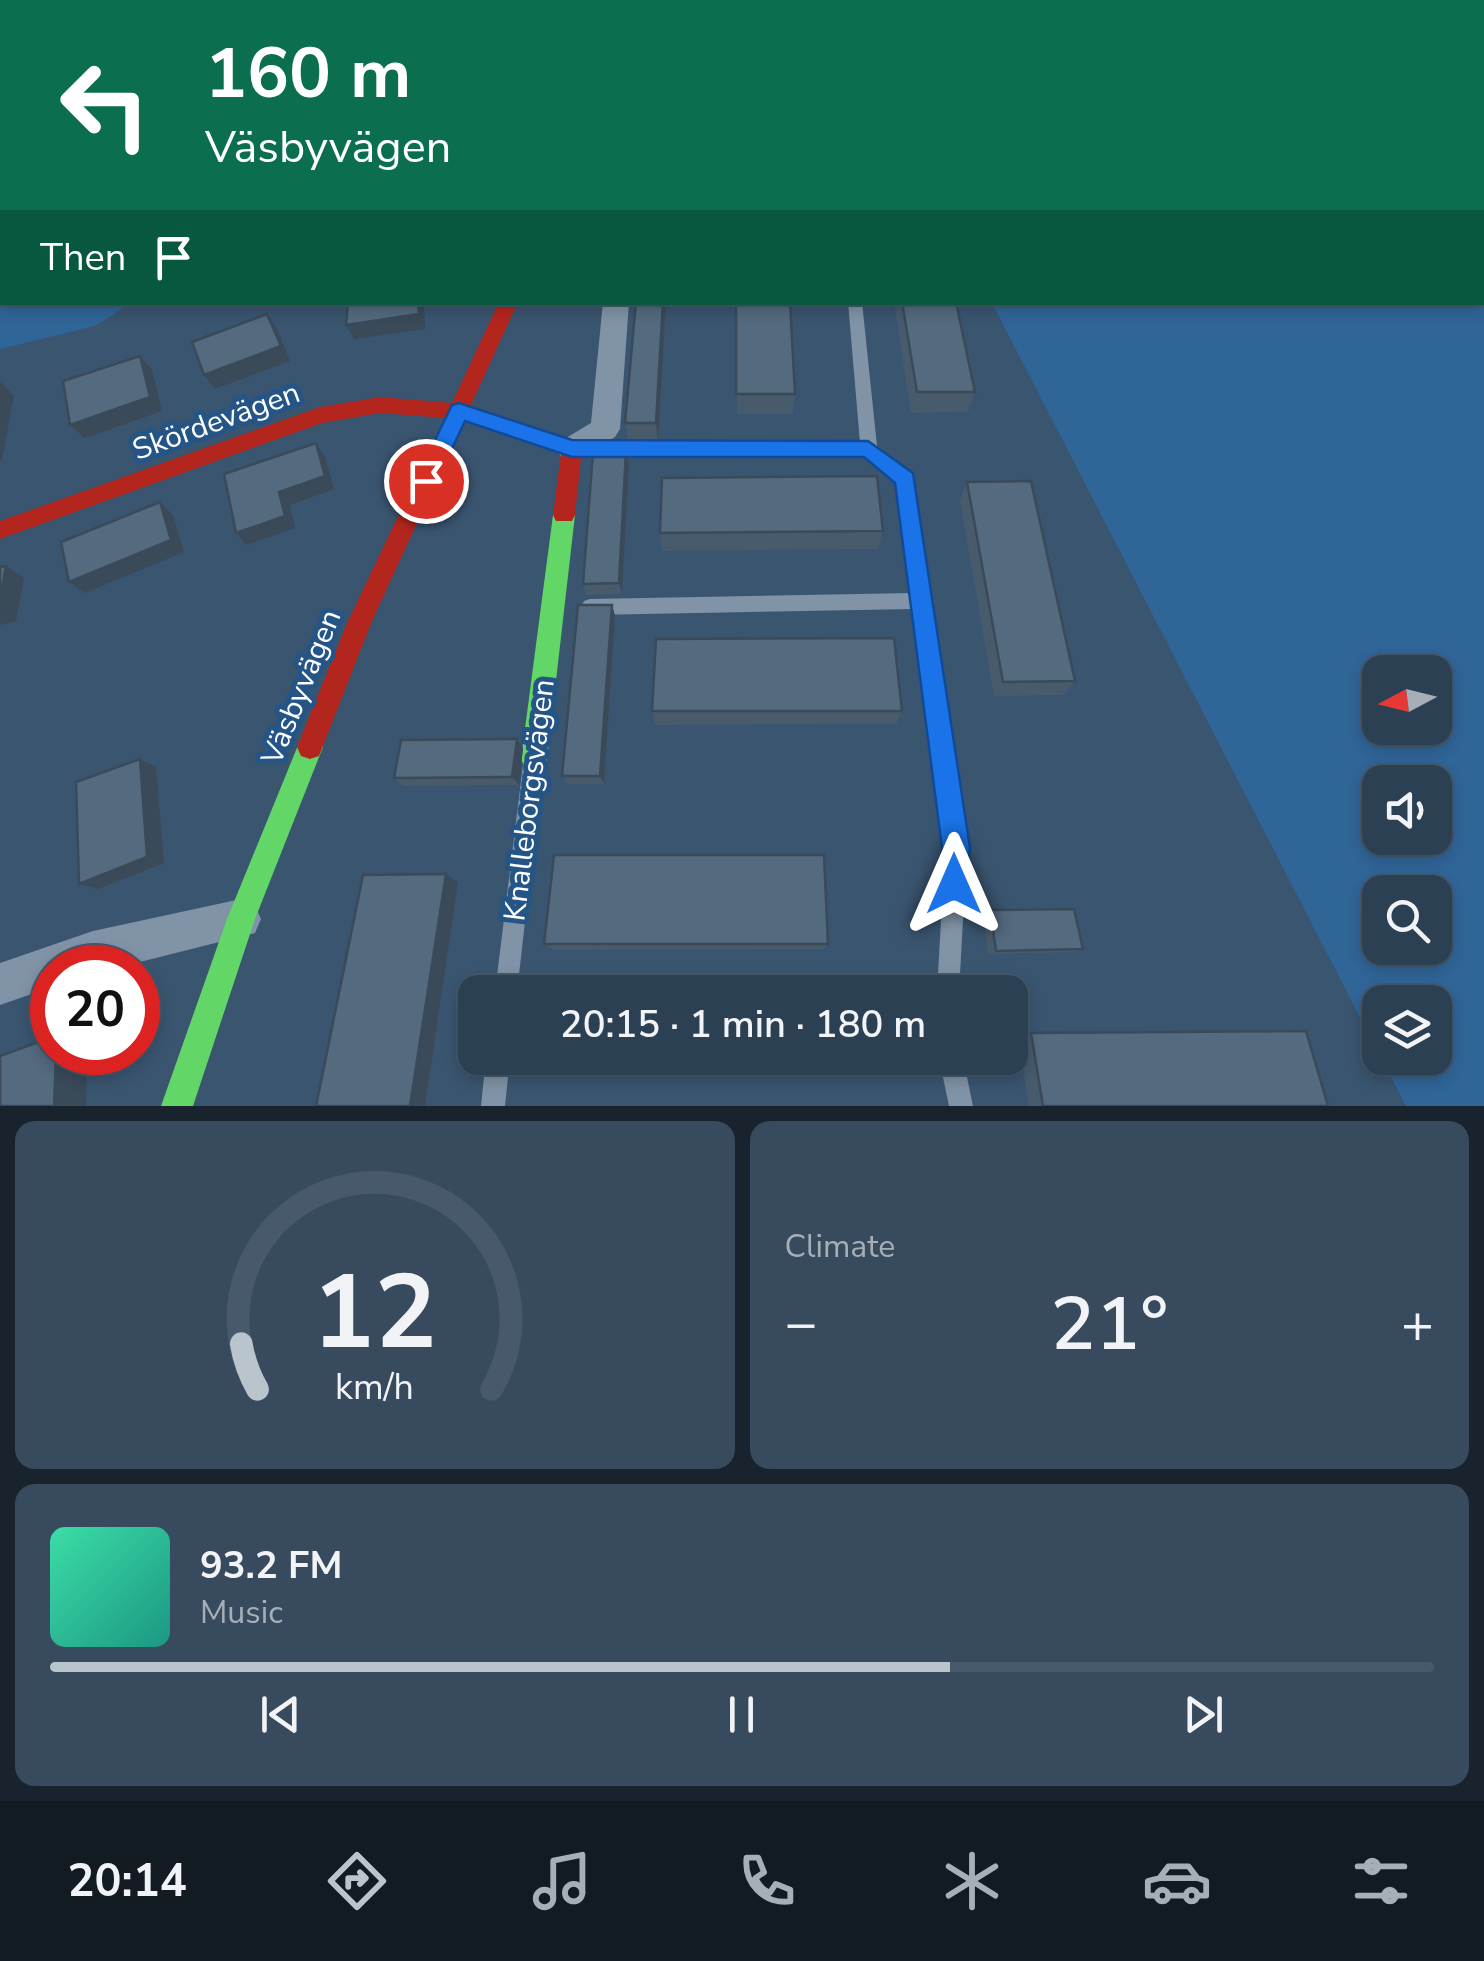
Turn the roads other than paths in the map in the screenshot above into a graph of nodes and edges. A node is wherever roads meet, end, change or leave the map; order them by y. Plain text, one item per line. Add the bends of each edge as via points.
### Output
1 (508, 305) edge
2 (616, 305) edge
3 (854, 305) edge
4 (459, 411) junction
5 (572, 449) junction
6 (868, 449) junction
7 (0, 530) edge
8 (925, 602) junction
9 (552, 608) junction
10 (534, 759) joint
11 (241, 919) junction
12 (508, 975) edge
13 (949, 975) edge
14 (0, 984) edge
15 (496, 1075) edge
16 (954, 1075) edge
17 (177, 1106) edge
18 (493, 1106) edge
19 (961, 1106) edge

1 - 4 street, Väsbyvägen
2 - 5 street via 604,429
3 - 6 lane
4 - 5 street
4 - 7 street, Skördevägen via 380,405 320,414
4 - 11 street, Väsbyvägen via 360,621
5 - 6 lane
5 - 9 street, Knalleborgsvägen
6 - 8 lane via 906,479
8 - 9 lane
8 - 13 lane via 956,848
9 - 10 street, Knalleborgsvägen
10 - 12 lane, Knalleborgsvägen
11 - 14 street via 93,952
11 - 17 street, Väsbyvägen
15 - 18 lane
16 - 19 lane

